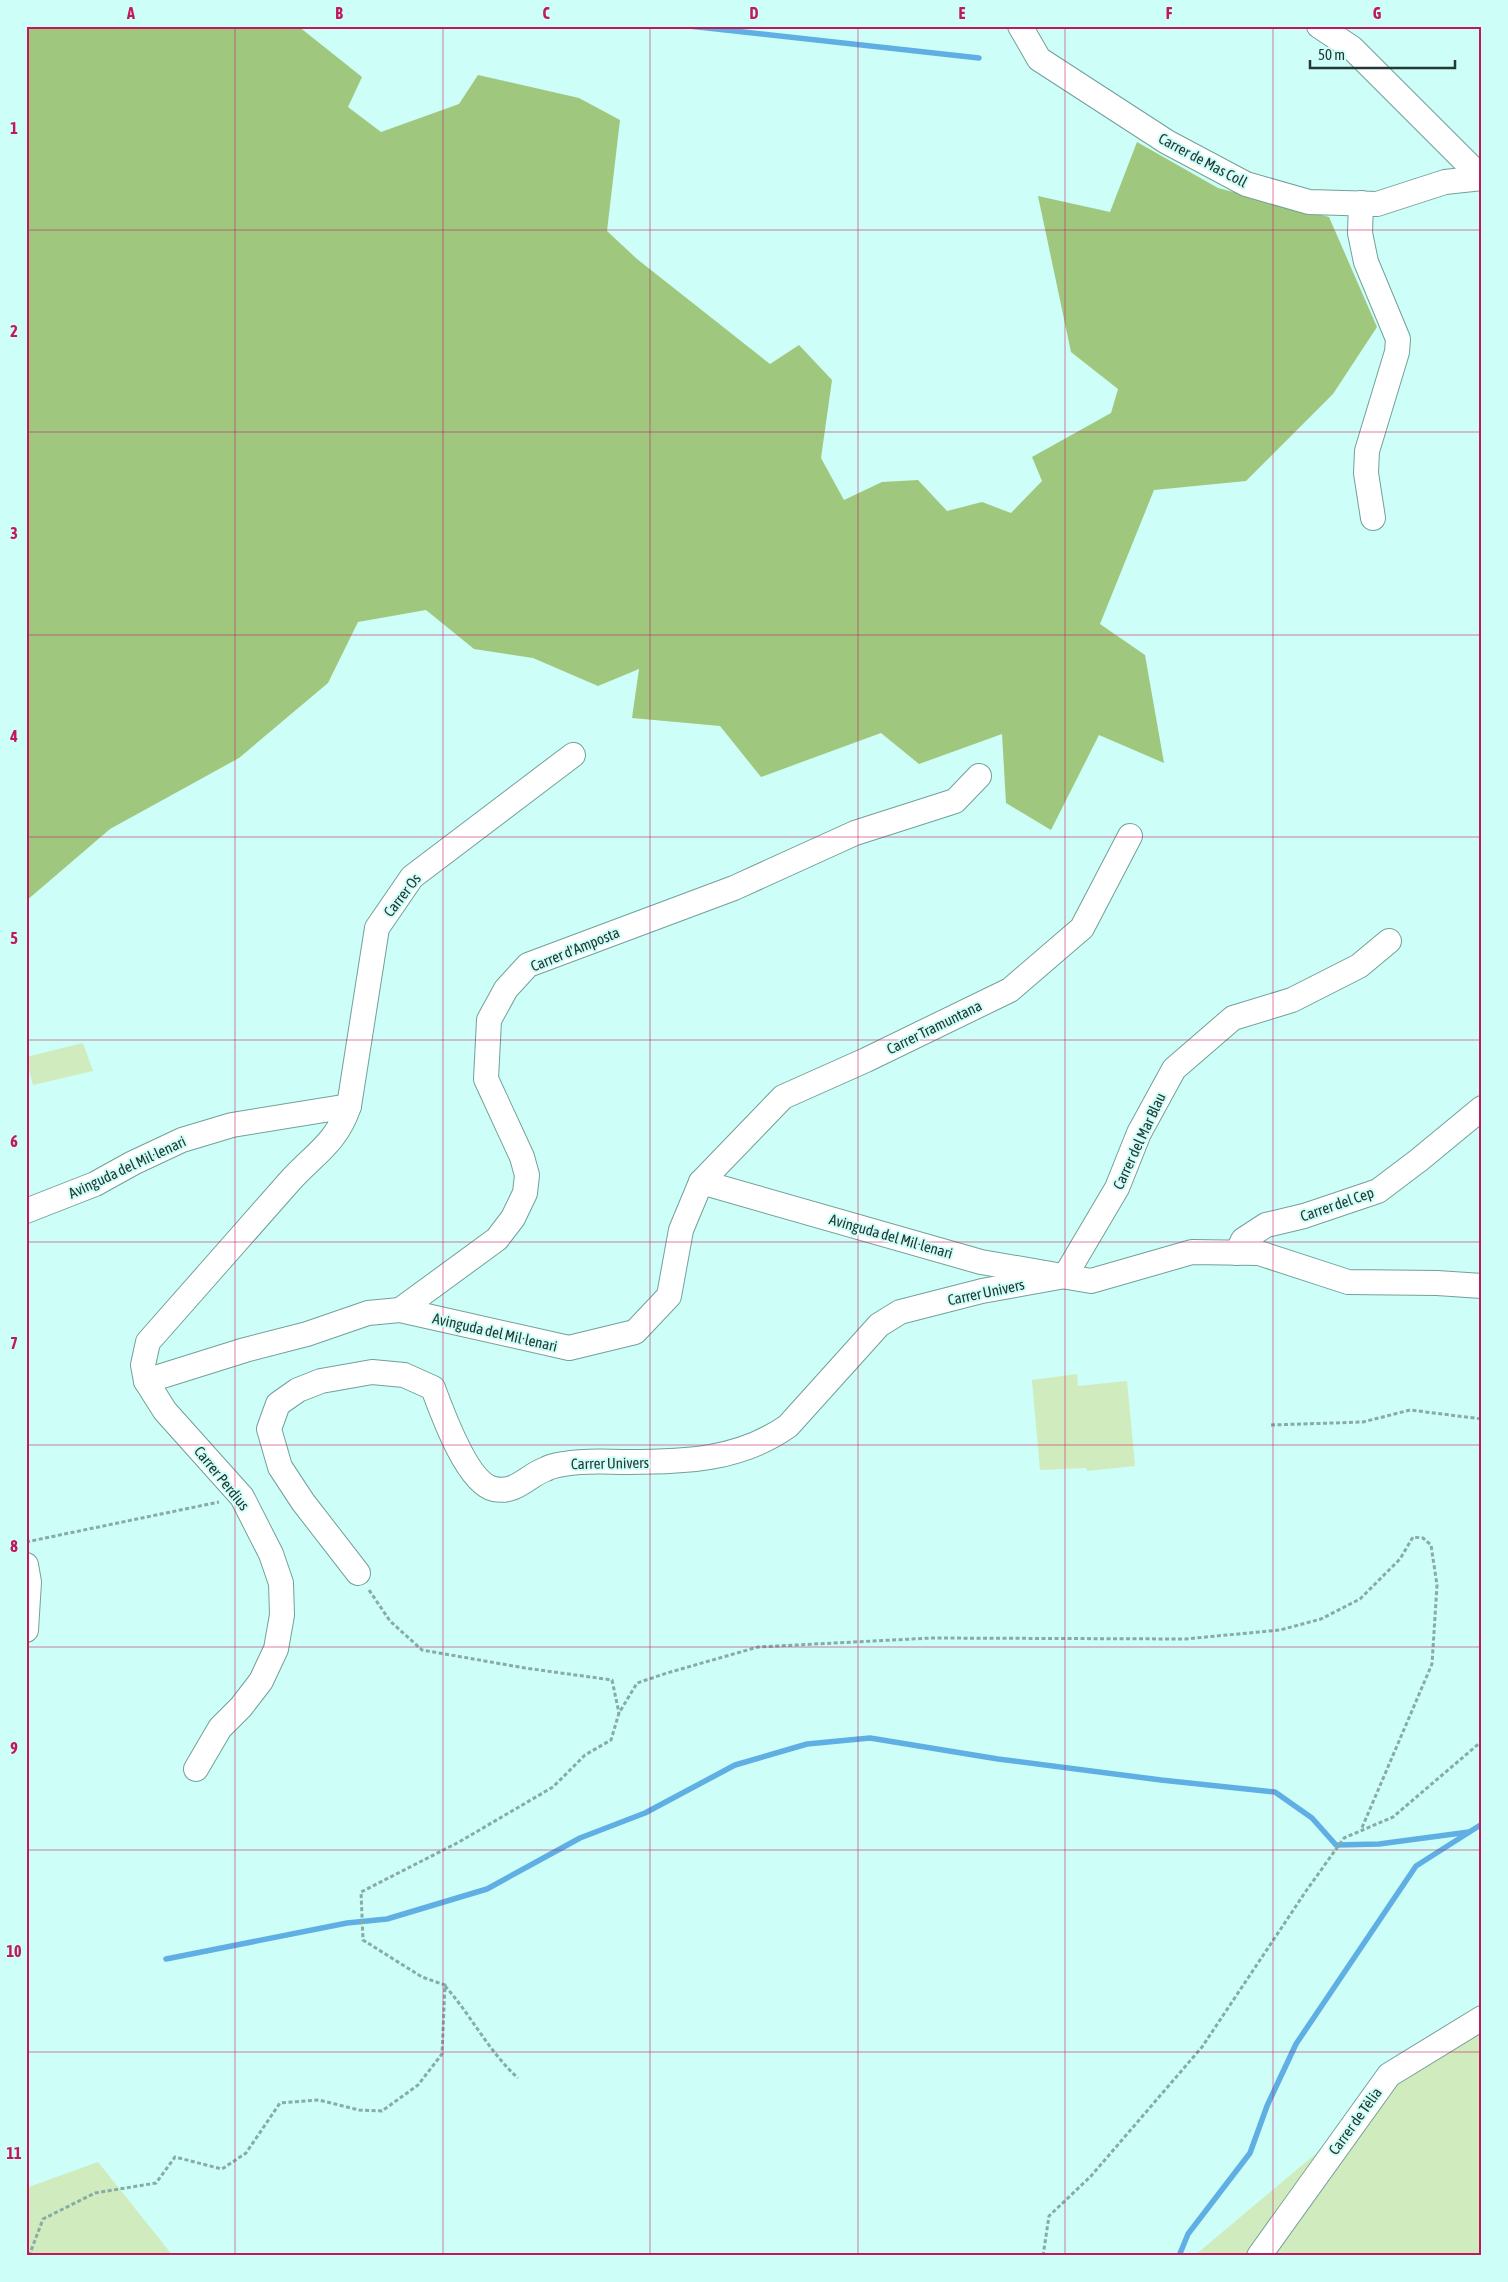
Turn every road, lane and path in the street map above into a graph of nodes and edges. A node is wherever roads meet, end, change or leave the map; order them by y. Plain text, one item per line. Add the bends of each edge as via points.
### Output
1 (1020, 26) edge
2 (1320, 26) edge
3 (1482, 178) edge
4 (1361, 203) junction
5 (1374, 518) dead end
6 (573, 755) dead end
7 (979, 776) dead end
8 (1130, 836) dead end
9 (1389, 941) dead end
10 (349, 1106) junction
11 (1482, 1108) edge
12 (702, 1182) junction
13 (26, 1211) edge
14 (1237, 1253) junction
15 (1065, 1276) junction
16 (1482, 1286) edge
17 (400, 1310) junction
18 (146, 1381) junction
19 (1482, 1420) edge
20 (1271, 1426) dead end
21 (242, 1497) junction
22 (26, 1542) edge
23 (26, 1565) edge
24 (358, 1573) joint
25 (26, 1630) edge
26 (619, 1713) junction
27 (1482, 1741) edge
28 (196, 1769) dead end
29 (1361, 1830) junction
30 (445, 1985) junction
31 (1482, 2018) edge
32 (518, 2078) dead end
33 (30, 2256) edge
34 (1043, 2256) edge
35 (1259, 2256) edge

1 - 4 street, Carrer de Mas Coll via 1038,59 1167,142 1246,184 1310,202
2 - 3 street via 1352,48
3 - 4 street, Carrer de Mas Coll via 1445,182 1377,204
4 - 5 street via 1360,233 1366,262 1398,339 1397,352 1367,451 1366,473
6 - 10 street, Carrer Os via 412,876 377,928
7 - 17 street, Carrer d'Amposta via 955,801 855,833 734,888 528,965 506,989 489,1020 486,1079 522,1158 527,1175 525,1193 497,1239
8 - 12 street, Carrer Tramuntana via 1082,928 1010,990 783,1098
9 - 15 street, Carrer del Mar Blau via 1359,966 1292,1000 1233,1018 1174,1069 1139,1133 1117,1188
10 - 13 street, Avinguda del Mil·lenari via 232,1126 182,1140 95,1184
10 - 18 street via 343,1125 330,1142 299,1170 148,1342 143,1365
11 - 14 street, Carrer del Cep via 1378,1190 1304,1216 1266,1225 1243,1240
12 - 15 street, Avinguda del Mil·lenari via 981,1262
12 - 17 street, Avinguda del Mil·lenari via 681,1230 670,1296 635,1332 569,1348
14 - 15 street, Avinguda del Mil·lenari via 1192,1252 1091,1281
14 - 16 street, Avinguda del Mil·lenari via 1259,1253 1348,1282
15 - 24 street, Carrer Univers via 982,1291 900,1312 879,1325 788,1426 770,1438 712,1458 663,1462 588,1460 544,1469 516,1487 494,1489 474,1475 450,1432 433,1388 404,1375 372,1372 298,1390 278,1404 269,1429 280,1467
17 - 18 street, Avinguda del Mil·lenari via 368,1313
18 - 21 street, Carrer Perdius via 165,1411
19 - 20 path via 1410,1410 1363,1422
21 - 22 path
21 - 28 street, Carrer Perdius via 272,1554 281,1584 282,1615 276,1649 261,1681 241,1708 220,1728
23 - 25 street via 29,1582
24 - 26 path via 390,1621 422,1650 612,1680
26 - 29 path via 637,1683 758,1647 931,1638 1186,1639 1280,1630 1321,1619 1360,1599 1400,1559 1413,1537 1423,1538 1431,1544 1437,1585 1432,1664
26 - 30 path via 611,1740 585,1755 553,1787 459,1842 361,1892 363,1940 422,1976
27 - 29 path via 1393,1817
29 - 34 path via 1344,1838 1202,2047 1091,2176 1049,2216
30 - 32 path
30 - 33 path via 442,2054 418,2085 382,2111 359,2110 319,2100 280,2103 246,2153 222,2169 175,2157 156,2183 95,2193 43,2219
31 - 35 street, Carrer de Tèlia via 1388,2075

